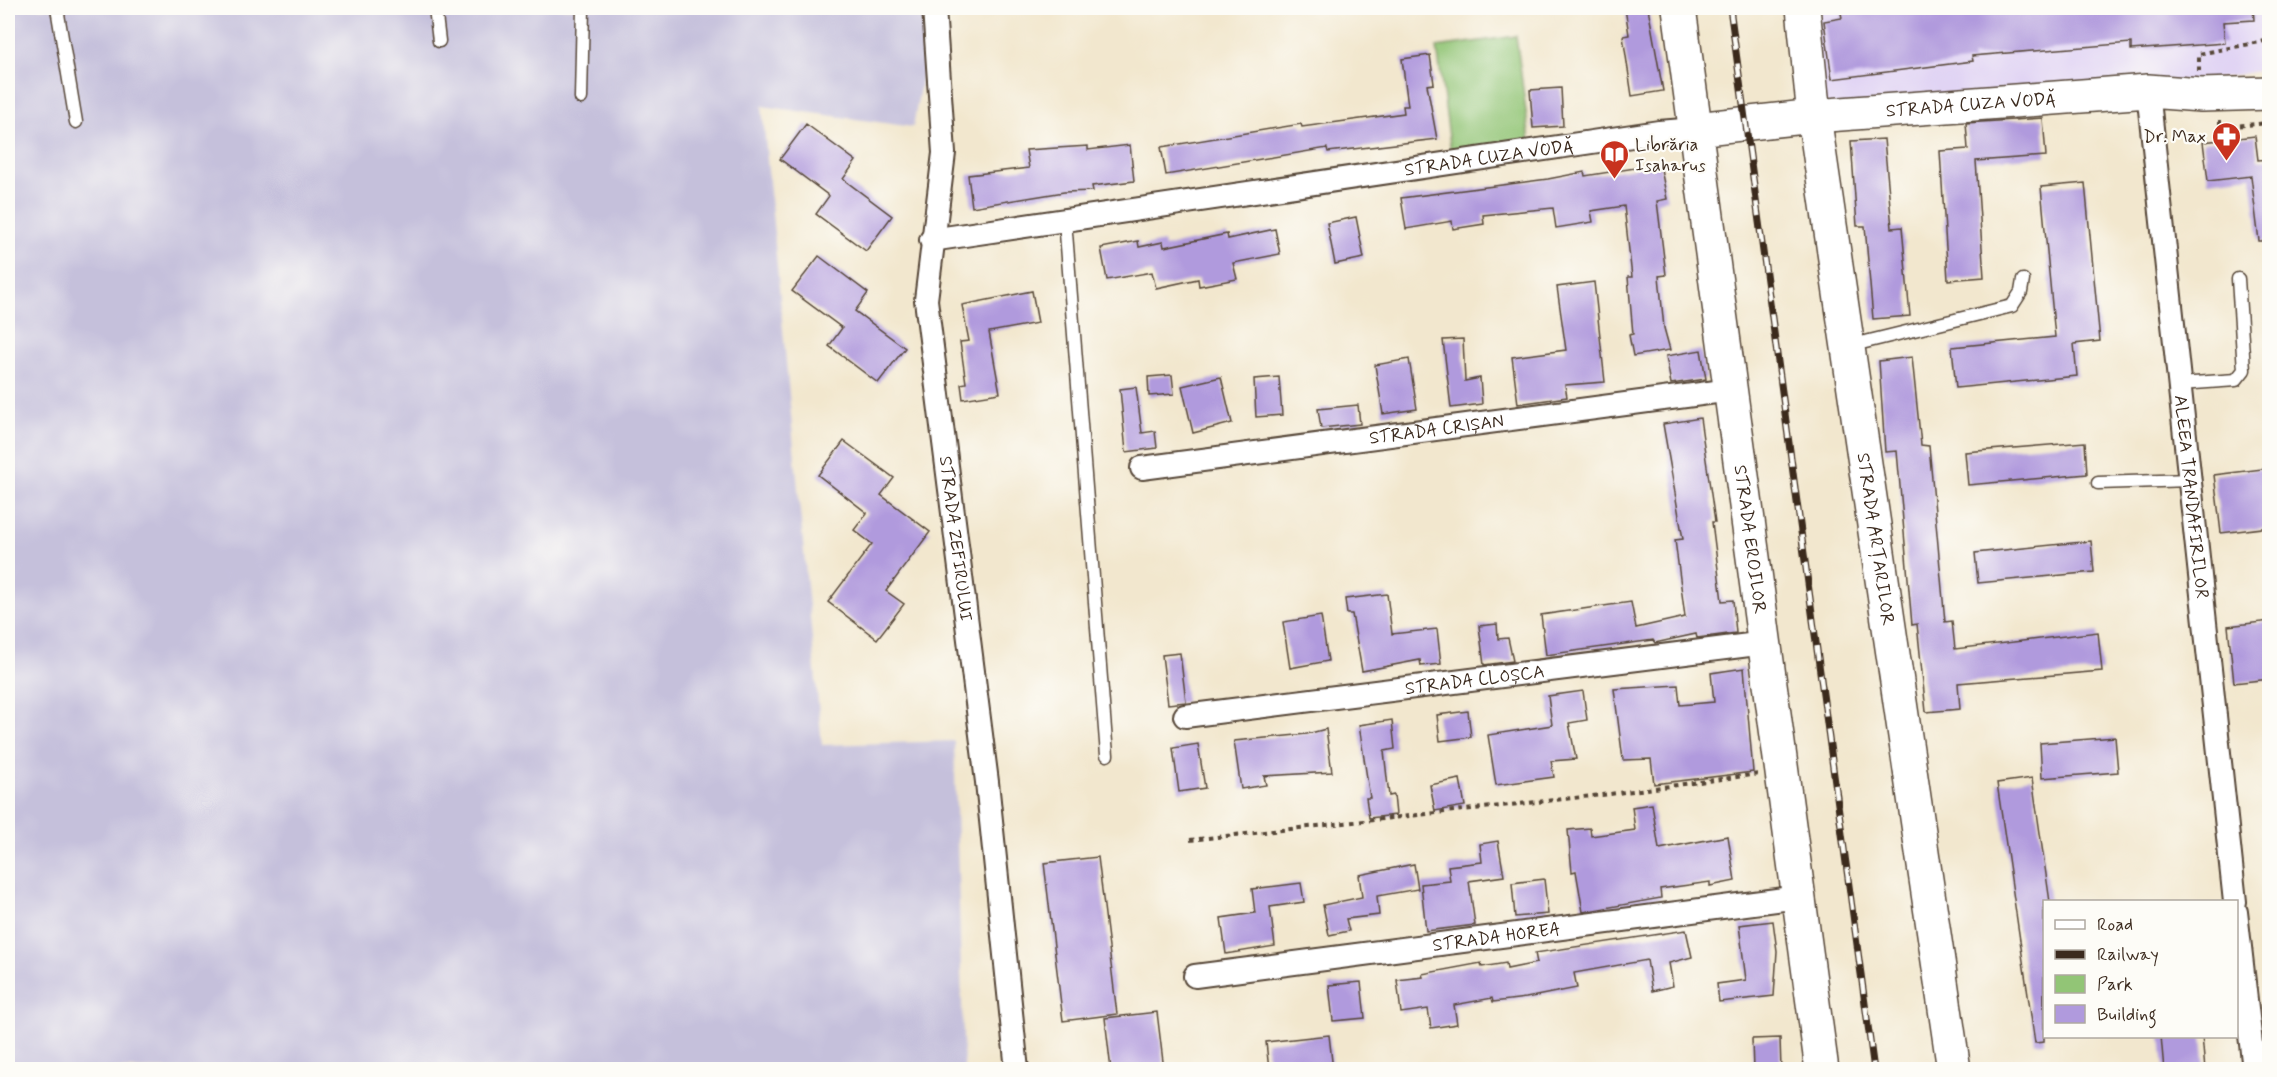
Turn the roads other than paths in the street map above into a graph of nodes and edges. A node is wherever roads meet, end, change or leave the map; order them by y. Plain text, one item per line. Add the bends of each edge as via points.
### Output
1 (57, 8) edge
2 (435, 8) edge
3 (583, 8) edge
4 (934, 8) edge
5 (1679, 8) edge
6 (1803, 8) edge
7 (439, 41) dead end
8 (2270, 79) edge
9 (2152, 91) junction
10 (2270, 93) edge
11 (581, 98) dead end
12 (1814, 116) junction
13 (76, 122) dead end
14 (1696, 129) junction
15 (1065, 220) junction
16 (931, 240) junction
17 (2238, 279) dead end
18 (2023, 280) dead end
19 (1848, 347) junction
20 (2180, 384) junction
21 (1731, 390) junction
22 (1142, 468) dead end
23 (2190, 480) junction
24 (2098, 483) dead end
25 (1765, 643) junction
26 (1185, 716) dead end
27 (1107, 755) dead end
28 (1799, 897) junction
29 (2235, 900) edge
30 (2238, 923) edge
31 (1195, 976) dead end
32 (2260, 1043) edge
33 (1017, 1070) edge
34 (1822, 1070) edge
35 (1954, 1070) edge
36 (2254, 1070) edge

1 - 13 lane
2 - 7 lane
3 - 11 lane
4 - 16 street, STRADA ZEFIRULUI via 944,153
5 - 14 street, STRADA EROILOR
6 - 12 street, STRADA ARȚARILOR
8 - 9 street, STRADA CUZA VODĂ
9 - 10 street, STRADA CUZA VODĂ via 2201,95
9 - 12 street, STRADA CUZA VODĂ
9 - 20 street, ALEEA TRANDAFIRILOR
12 - 14 street, STRADA CUZA VODĂ
12 - 19 street, STRADA ARȚARILOR
14 - 15 street, STRADA CUZA VODĂ
14 - 21 street, STRADA EROILOR
15 - 16 street, STRADA CUZA VODĂ
15 - 27 lane
16 - 33 street, STRADA ZEFIRULUI via 926,300 987,782
17 - 20 lane via 2244,370 2236,380
18 - 19 lane via 2012,306
19 - 35 street, STRADA ARȚARILOR
20 - 23 street, ALEEA TRANDAFIRILOR
21 - 22 street, STRADA CRIȘAN
21 - 25 street, STRADA EROILOR
23 - 24 lane
23 - 29 street, ALEEA TRANDAFIRILOR
25 - 26 street, STRADA CLOȘCA
25 - 28 street, STRADA EROILOR
28 - 31 street, STRADA HOREA
28 - 34 street, STRADA EROILOR
30 - 32 street
32 - 36 street

